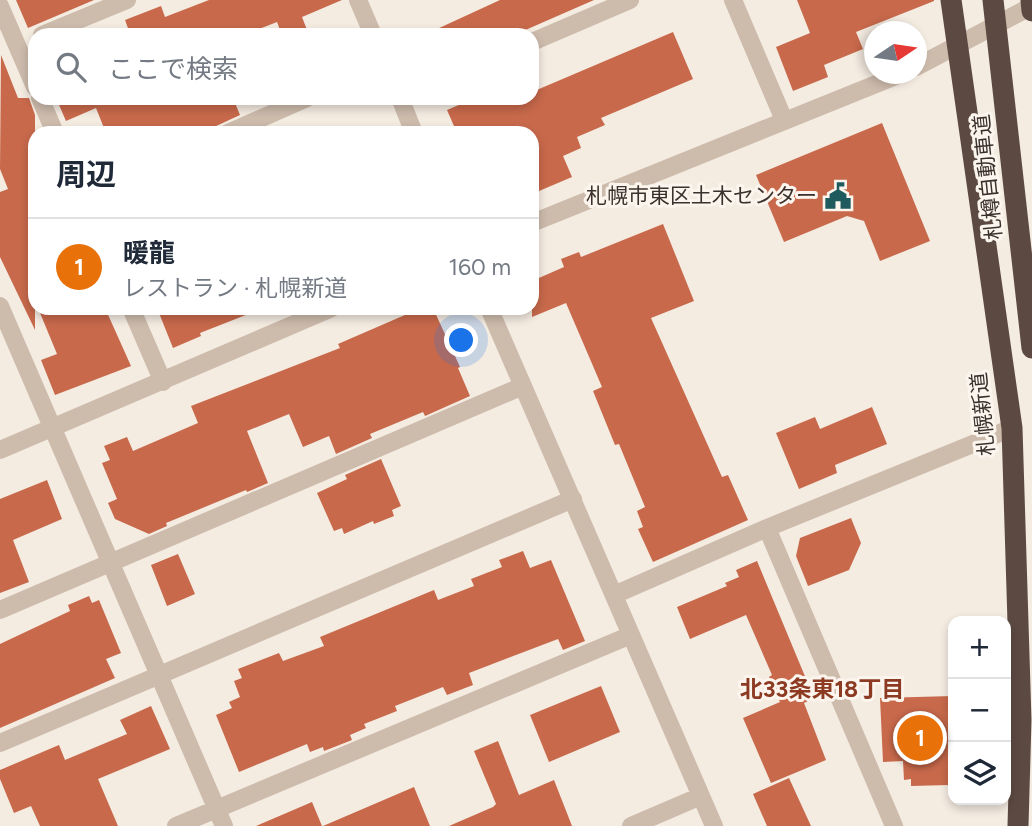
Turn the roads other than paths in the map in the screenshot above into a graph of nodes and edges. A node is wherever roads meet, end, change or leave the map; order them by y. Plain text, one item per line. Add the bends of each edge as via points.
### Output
1 (127, 0) edge
2 (358, 0) edge
3 (630, 0) edge
4 (733, 0) edge
5 (951, 0) edge
6 (993, 0) edge
7 (1031, 0) edge
8 (0, 6) edge
9 (1032, 6) edge
10 (1032, 12) edge
11 (59, 28) edge
12 (370, 28) edge
13 (28, 38) edge
14 (9, 39) edge
15 (539, 39) edge
16 (959, 45) junction
17 (927, 62) edge
18 (28, 75) edge
19 (876, 84) edge
20 (43, 105) edge
21 (291, 105) edge
22 (403, 105) edge
23 (784, 120) junction
24 (52, 126) edge
25 (244, 126) edge
26 (411, 126) edge
27 (539, 220) edge
28 (0, 306) edge
29 (134, 315) edge
30 (316, 315) edge
31 (492, 315) edge
32 (1032, 348) edge
33 (163, 382) junction
34 (523, 386) junction
35 (52, 428) junction
36 (1012, 428) junction
37 (0, 450) edge
38 (572, 499) junction
39 (767, 528) junction
40 (111, 563) junction
41 (614, 596) junction
42 (0, 610) edge
43 (631, 635) junction
44 (159, 676) junction
45 (0, 743) edge
46 (701, 796) junction
47 (217, 809) junction
48 (176, 826) edge
49 (224, 826) edge
50 (631, 826) edge
51 (714, 826) edge
52 (894, 826) edge
53 (1018, 826) edge

1 - 11 street
2 - 12 street
3 - 15 street
4 - 23 street
5 - 16 highway, 札幌新道
6 - 32 highway, 札樽自動車道, bridge
7 - 10 highway, bridge
8 - 14 street
9 - 16 street
13 - 14 street
14 - 18 street
16 - 17 street
16 - 36 highway, 札幌新道
19 - 23 street
20 - 24 street
21 - 25 street
22 - 26 street
23 - 27 street
28 - 35 street
29 - 33 street
30 - 33 street
31 - 34 street
33 - 35 street
34 - 38 street
34 - 40 street
35 - 37 street
35 - 40 street
36 - 39 street
36 - 53 highway, 札幌新道 via 1021,720
38 - 41 street
38 - 44 street
39 - 41 street
39 - 52 street
40 - 42 street
40 - 44 street
41 - 43 street
43 - 46 street
43 - 47 street
44 - 45 street
44 - 47 street
46 - 50 street
46 - 51 street
47 - 48 street
47 - 49 street

